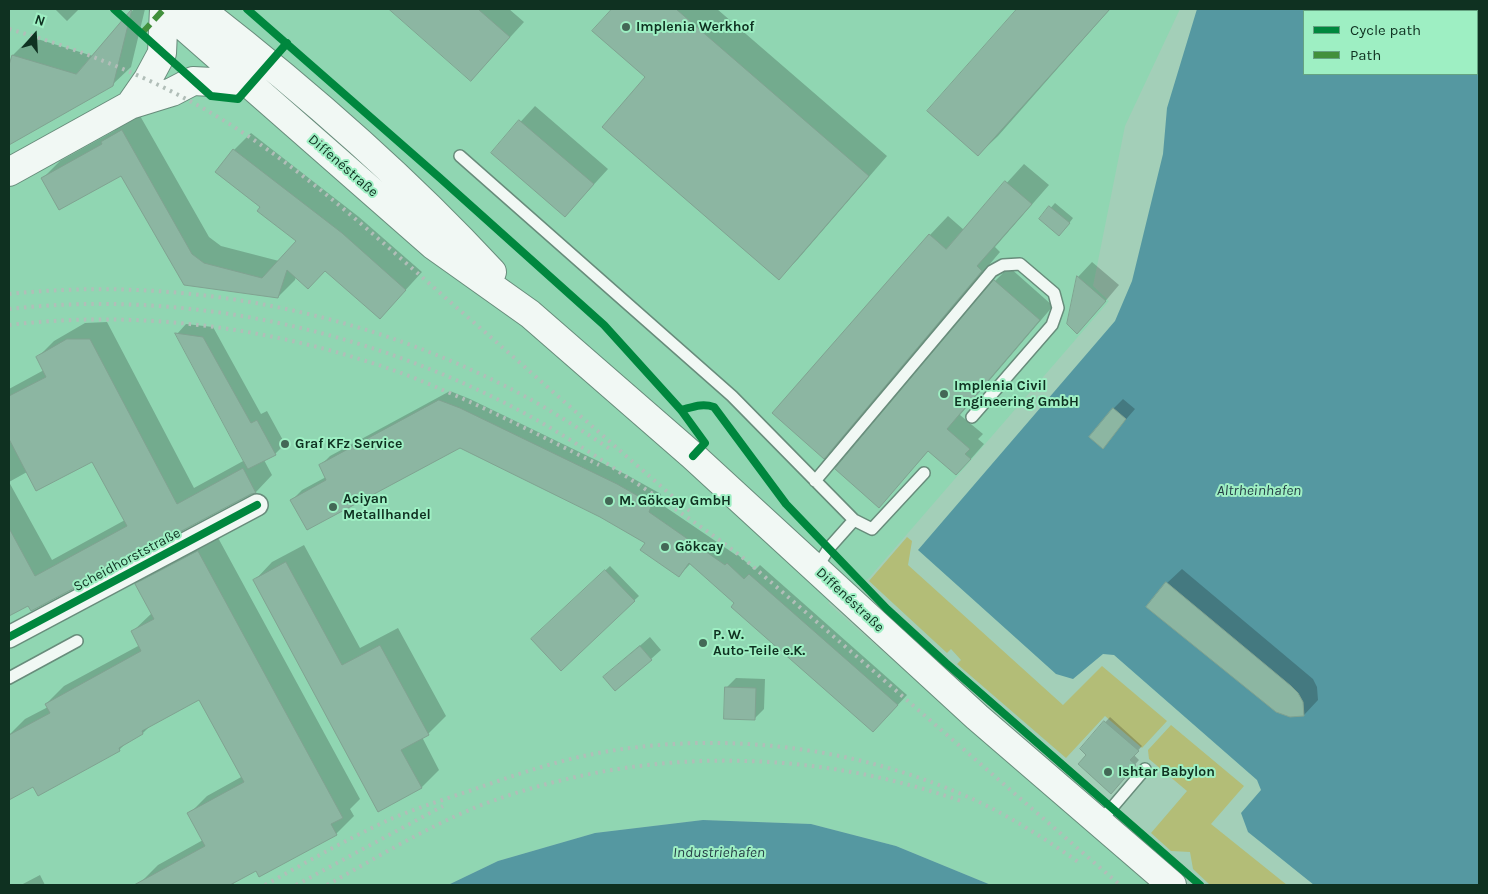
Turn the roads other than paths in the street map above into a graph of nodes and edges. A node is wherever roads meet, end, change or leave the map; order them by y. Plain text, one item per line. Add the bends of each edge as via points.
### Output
1 (164, 9) edge
2 (203, 12) edge
3 (235, 36) junction
4 (202, 42) junction
5 (162, 53) junction
6 (193, 80) junction
7 (250, 84) junction
8 (130, 105) junction
9 (460, 156) dead end
10 (9, 172) edge
11 (530, 314) junction
12 (972, 417) dead end
13 (924, 473) dead end
14 (815, 481) junction
15 (257, 505) dead end
16 (854, 520) junction
17 (816, 569) junction
18 (9, 636) edge
19 (77, 641) dead end
20 (9, 678) edge
21 (1145, 769) dead end
22 (1099, 823) junction
23 (1172, 885) edge

1 - 4 main road, Diffenéstraße
1 - 5 main road
2 - 3 main road, Diffenéstraße
2 - 4 main road
3 - 4 main road
3 - 11 main road, Diffenéstraße via 375,157 454,231
4 - 5 main road
4 - 6 main road
4 - 7 main road, Diffenéstraße
5 - 8 main road
6 - 7 main road
6 - 8 main road via 172,92
7 - 11 main road, Diffenéstraße via 433,244
8 - 10 main road
9 - 14 lane via 732,396
11 - 17 main road, Diffenéstraße
12 - 14 lane via 1052,325 1058,308 1054,293 1020,264 1004,265 992,271
13 - 16 lane via 872,529
14 - 16 lane
15 - 18 street, Scheidhorststraße
16 - 17 lane via 829,548
17 - 22 main road, Diffenéstraße
19 - 20 lane
21 - 22 lane
22 - 23 main road, Diffenéstraße

